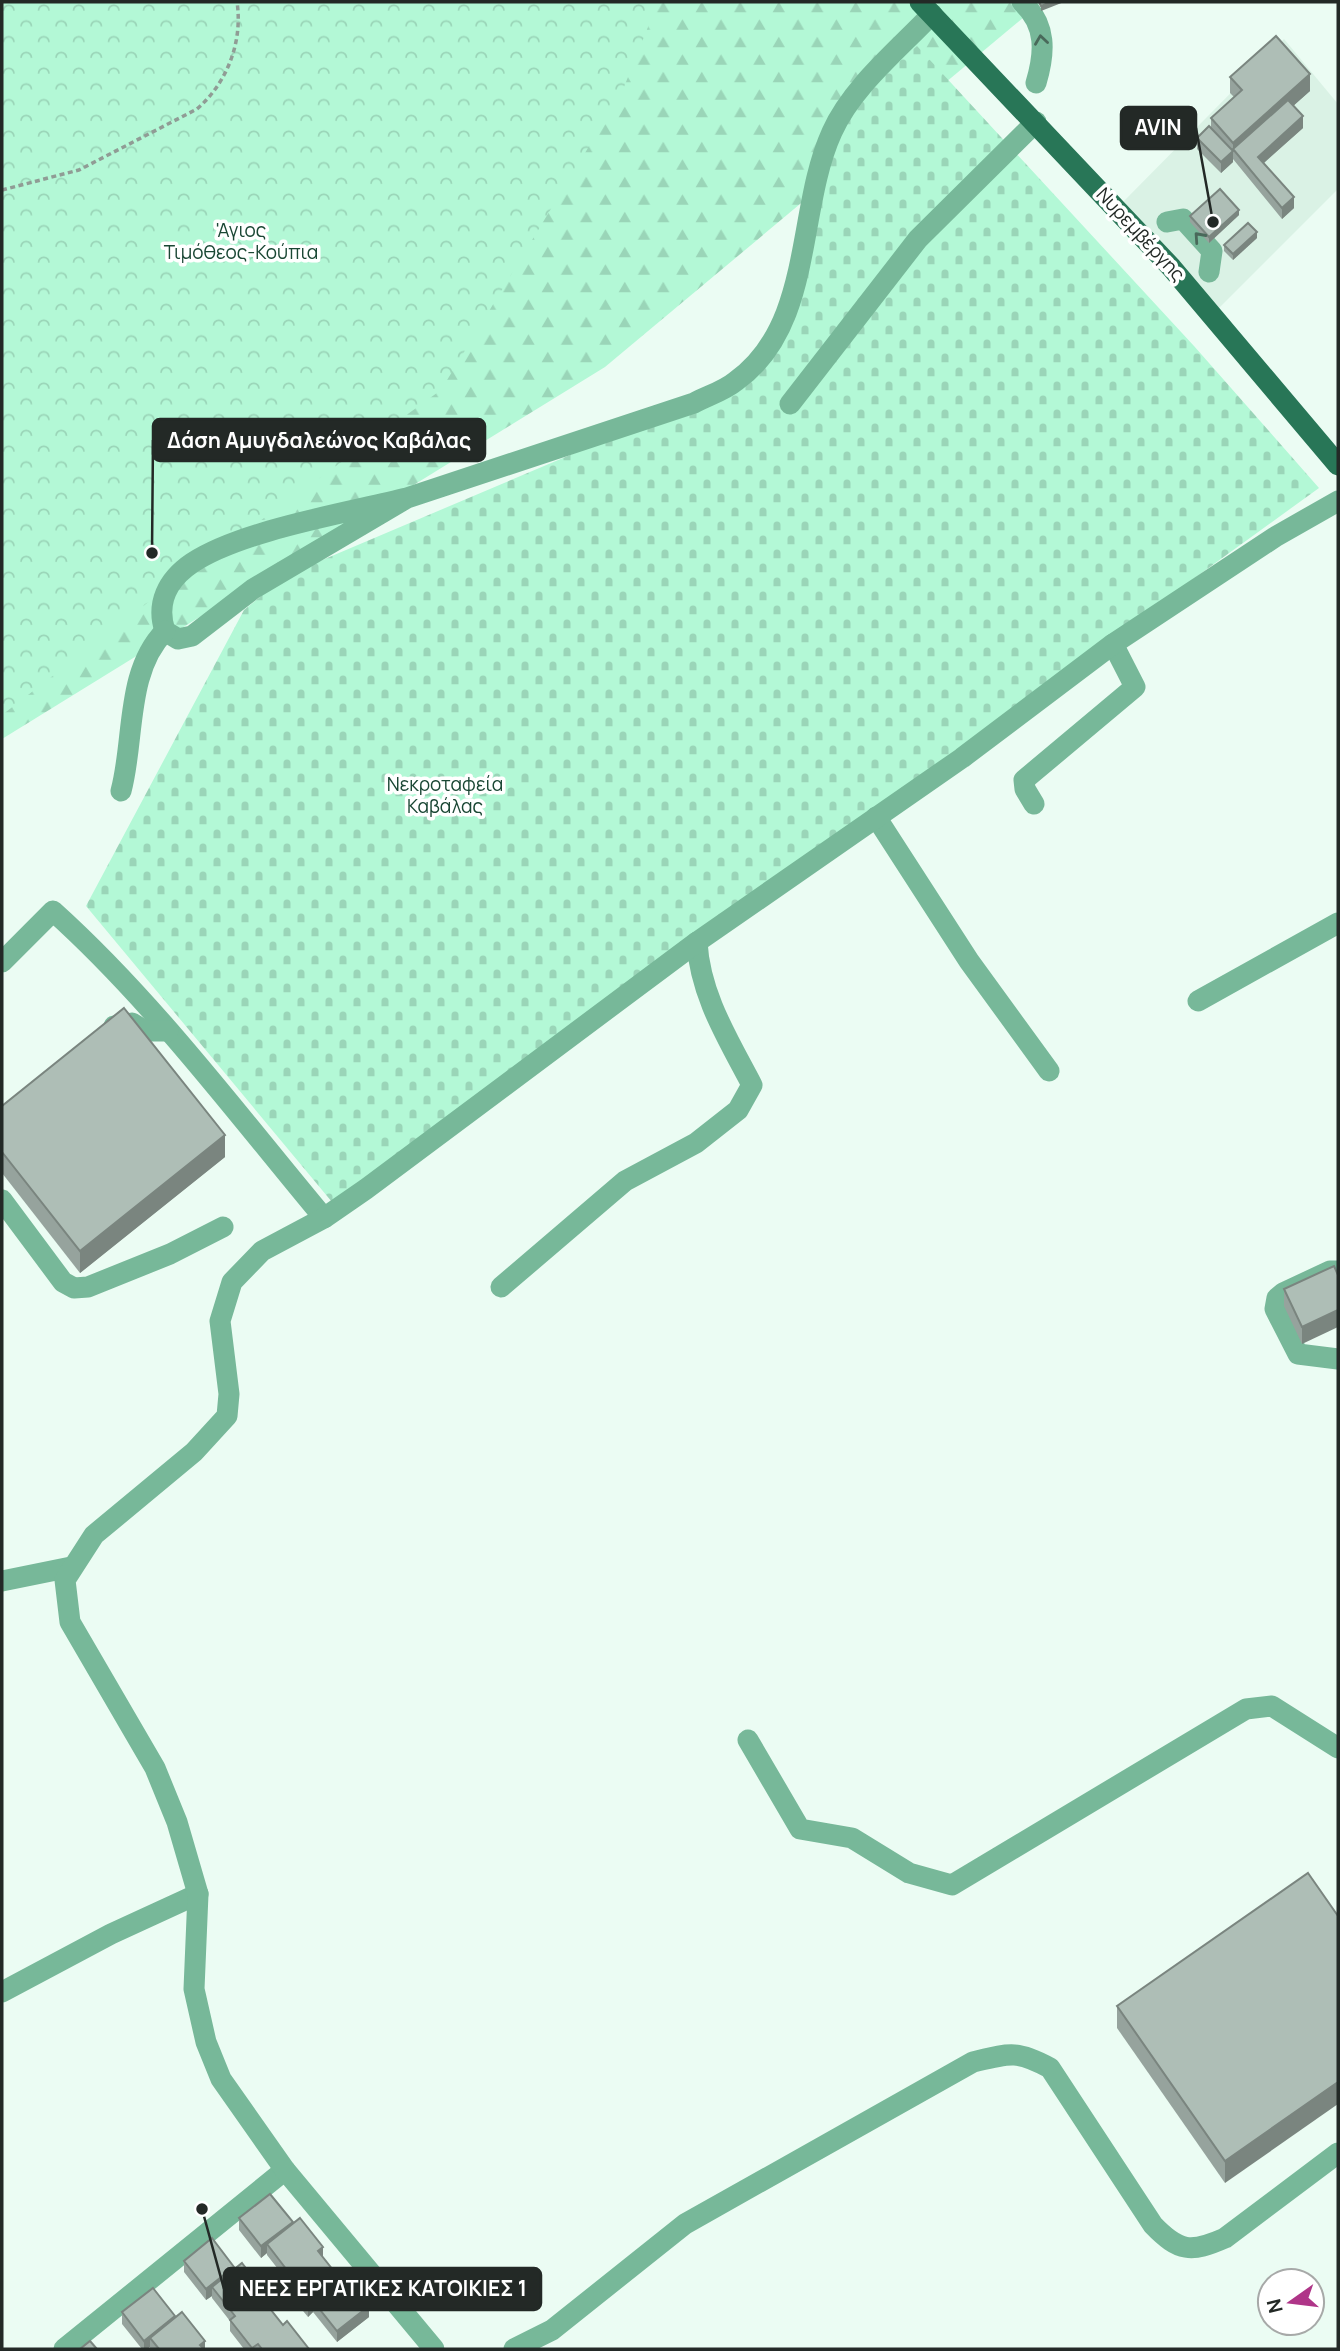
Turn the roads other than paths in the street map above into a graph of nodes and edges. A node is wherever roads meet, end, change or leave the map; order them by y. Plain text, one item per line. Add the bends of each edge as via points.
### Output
1 (1022, 2) edge
2 (926, 8) edge
3 (1036, 83) dead end
4 (1036, 122) junction
5 (1167, 222) dead end
6 (1209, 272) dead end
7 (790, 404) dead end
8 (1338, 465) edge
9 (408, 498) junction
10 (1338, 501) edge
11 (165, 631) junction
12 (1113, 644) junction
13 (121, 791) dead end
14 (1034, 804) dead end
15 (876, 817) junction
16 (1338, 923) edge
17 (697, 942) junction
18 (2, 962) edge
19 (1198, 1001) dead end
20 (168, 1031) junction
21 (95, 1038) edge
22 (1049, 1071) dead end
23 (2, 1200) edge
24 (324, 1218) junction
25 (223, 1227) dead end
26 (1338, 1270) edge
27 (501, 1287) dead end
28 (1338, 1359) edge
29 (71, 1567) junction
30 (2, 1581) edge
31 (748, 1740) dead end
32 (1338, 1748) edge
33 (198, 1894) junction
34 (2, 1992) edge
35 (1338, 2153) edge
36 (285, 2170) junction
37 (64, 2349) edge
38 (434, 2349) edge
39 (514, 2349) edge

3 -> 1 street via 1043,42 1039,25
2 - 4 main road, Νυρεμβέργης
2 - 9 street via 851,101 832,132 783,319 764,355 736,382 694,403
4 - 7 street via 918,239
4 - 8 main road, Νυρεμβέργης via 1188,285
6 -> 5 street via 1212,251 1183,219
9 - 11 street via 253,589 192,636 177,639
9 - 11 street via 280,530 190,564 166,591 159,613
10 - 12 street
11 - 13 street via 152,645 139,674
12 - 14 street via 1135,687 1024,780
12 - 15 street
15 - 17 street
15 - 22 street via 969,961
16 - 19 street
17 - 24 street
17 - 27 street via 698,969 714,1012 752,1086 738,1110 707,1135 625,1181
18 - 20 street via 53,911 86,940
20 - 21 street via 145,1031 121,1023
20 - 24 street
23 - 25 street via 63,1282 74,1288 88,1287 170,1254
24 - 29 street via 262,1251 232,1282 220,1321 229,1394 227,1416 194,1452 94,1535
26 - 28 street via 1283,1293 1275,1309 1298,1354
29 - 30 street
29 - 33 street via 65,1580 70,1622 155,1768
31 - 32 street via 800,1829 852,1838 909,1873 952,1885 1246,1709 1272,1706
33 - 34 street
33 - 36 street via 194,1989 206,2042 232,2098
35 - 39 street via 1225,2238 1203,2248 1184,2248 1167,2240 1153,2225 1050,2068 1025,2054 1001,2055 973,2062 685,2224 552,2330
36 - 37 street
36 - 38 street

